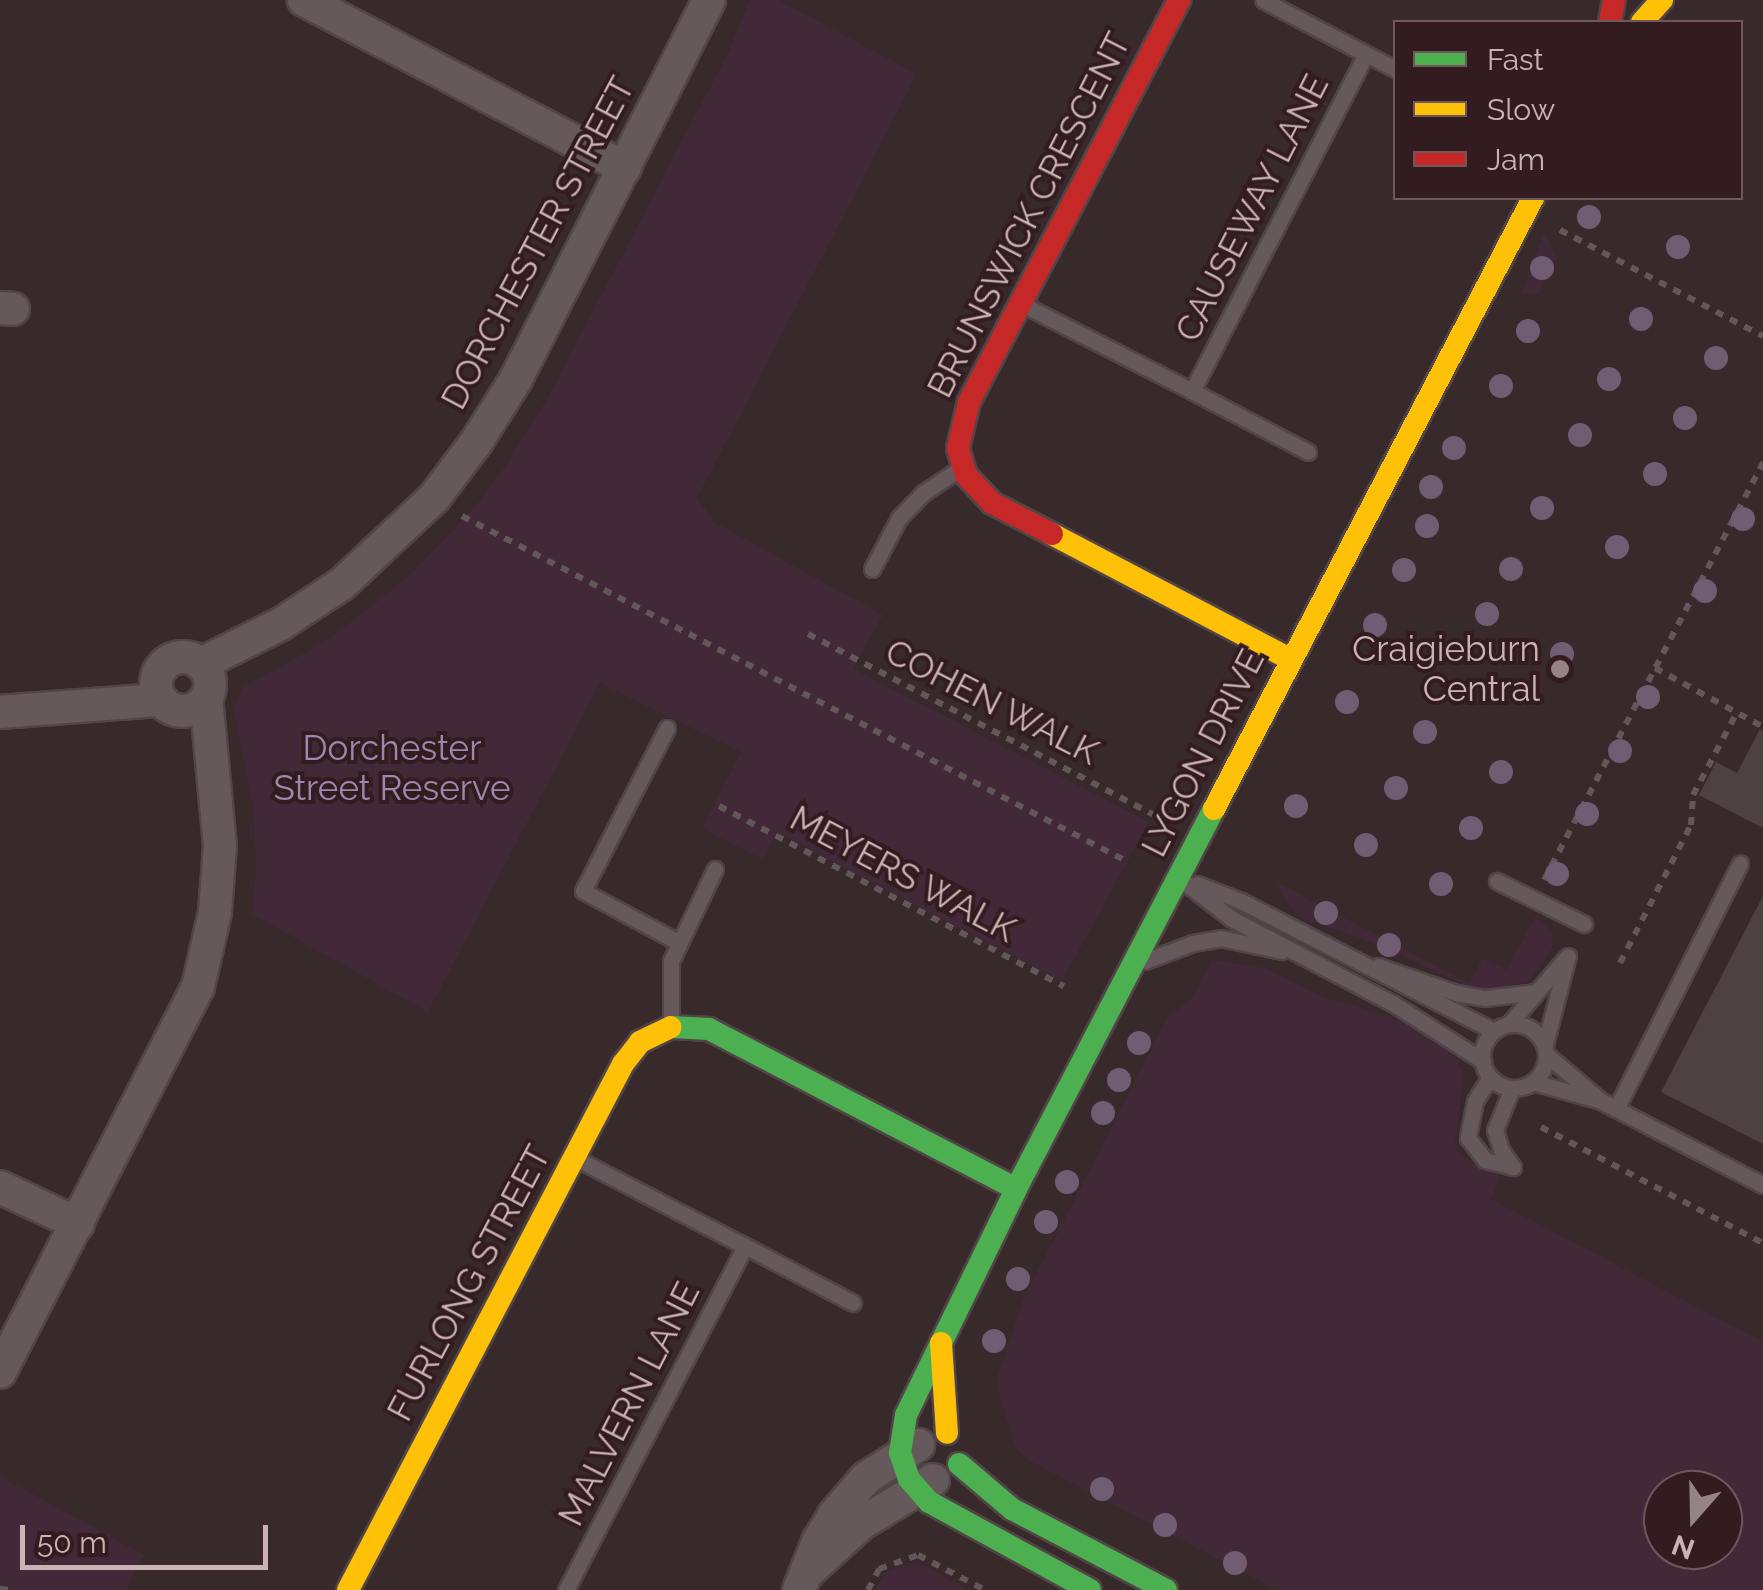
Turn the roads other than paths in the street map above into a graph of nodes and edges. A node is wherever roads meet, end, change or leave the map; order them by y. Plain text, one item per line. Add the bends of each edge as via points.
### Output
1 (304, 0) edge
2 (709, 0) edge
3 (1179, 0) edge
4 (1264, 0) edge
5 (1662, 0) edge
6 (1644, 20) edge
7 (1366, 54) junction
8 (1393, 68) edge
9 (625, 168) junction
10 (1529, 205) edge
11 (1021, 303) junction
12 (1192, 391) junction
13 (1308, 452) dead end
14 (963, 466) junction
15 (872, 569) dead end
16 (1290, 659) junction
17 (186, 690) junction
18 (0, 712) edge
19 (667, 728) dead end
20 (1740, 863) dead end
21 (716, 869) dead end
22 (1179, 877) junction
23 (1497, 881) dead end
24 (1584, 924) dead end
25 (678, 942) junction
26 (1328, 948) junction
27 (1305, 957) junction
28 (1134, 965) junction
29 (1535, 992) junction
30 (671, 1027) junction
31 (1502, 1028) junction
32 (1546, 1050) junction
33 (1486, 1069) junction
34 (1533, 1082) junction
35 (1512, 1088) junction
36 (1608, 1105) junction
37 (574, 1158) junction
38 (1763, 1185) edge
39 (0, 1187) edge
40 (1016, 1189) junction
41 (78, 1224) junction
42 (744, 1246) junction
43 (852, 1303) dead end
44 (941, 1343) junction
45 (0, 1372) edge
46 (953, 1448) junction
47 (900, 1453) junction
48 (918, 1489) junction
49 (804, 1581) edge
50 (348, 1590) edge
51 (566, 1590) edge
52 (1090, 1590) edge
53 (1166, 1590) edge

1 - 9 street
2 - 9 street, DORCHESTER STREET
3 - 11 street, BRUNSWICK CRESCENT
4 - 7 lane, CAUSEWAY LANE
5 - 6 street
7 - 8 lane, CAUSEWAY LANE
7 - 12 lane, CAUSEWAY LANE
9 - 17 street, DORCHESTER STREET via 516,379 434,498 342,584
10 - 16 street, LYGON DRIVE
11 - 12 lane, CAUSEWAY LANE
11 - 14 street, BRUNSWICK CRESCENT via 962,418
12 - 13 lane, CAUSEWAY LANE
14 - 15 lane via 908,508
14 - 16 street via 975,489 992,502
16 - 22 street, LYGON DRIVE
17 - 18 street, DORCHESTER STREET
17 - 41 street via 210,773 220,846 215,912 198,986
19 - 25 lane via 582,891
20 - 36 lane
21 - 25 lane
22 - 26 lane via 1241,901
22 - 27 lane via 1232,918
22 - 28 street, LYGON DRIVE
23 - 24 lane
25 - 30 lane via 671,962
26 - 29 lane via 1456,993 1485,998
26 - 31 lane
27 - 28 lane via 1220,938
27 - 33 lane via 1441,1031
28 - 40 street, LYGON DRIVE
29 - 31 lane
29 - 32 lane via 1568,956
30 - 37 street, FURLONG STREET via 632,1051
30 - 40 street via 725,1036
31 - 32 lane via 1530,1028
31 - 33 lane via 1484,1045
32 - 34 lane
32 - 36 lane
33 - 35 lane
33 - 35 lane via 1468,1138 1486,1160 1513,1167 1495,1130
34 - 35 lane
34 - 36 lane
36 - 38 lane
37 - 42 lane
37 - 50 street, FURLONG STREET
39 - 41 street
40 - 44 street, LYGON DRIVE
41 - 45 street
42 - 43 lane
42 - 51 lane, MALVERN LANE
44 - 46 street
44 - 47 street, LYGON DRIVE via 906,1414
46 - 47 street
46 - 48 street
46 - 53 street via 1012,1508
47 - 48 street
47 - 49 street via 866,1478 834,1515
48 - 49 street via 862,1524
48 - 52 street via 955,1520

